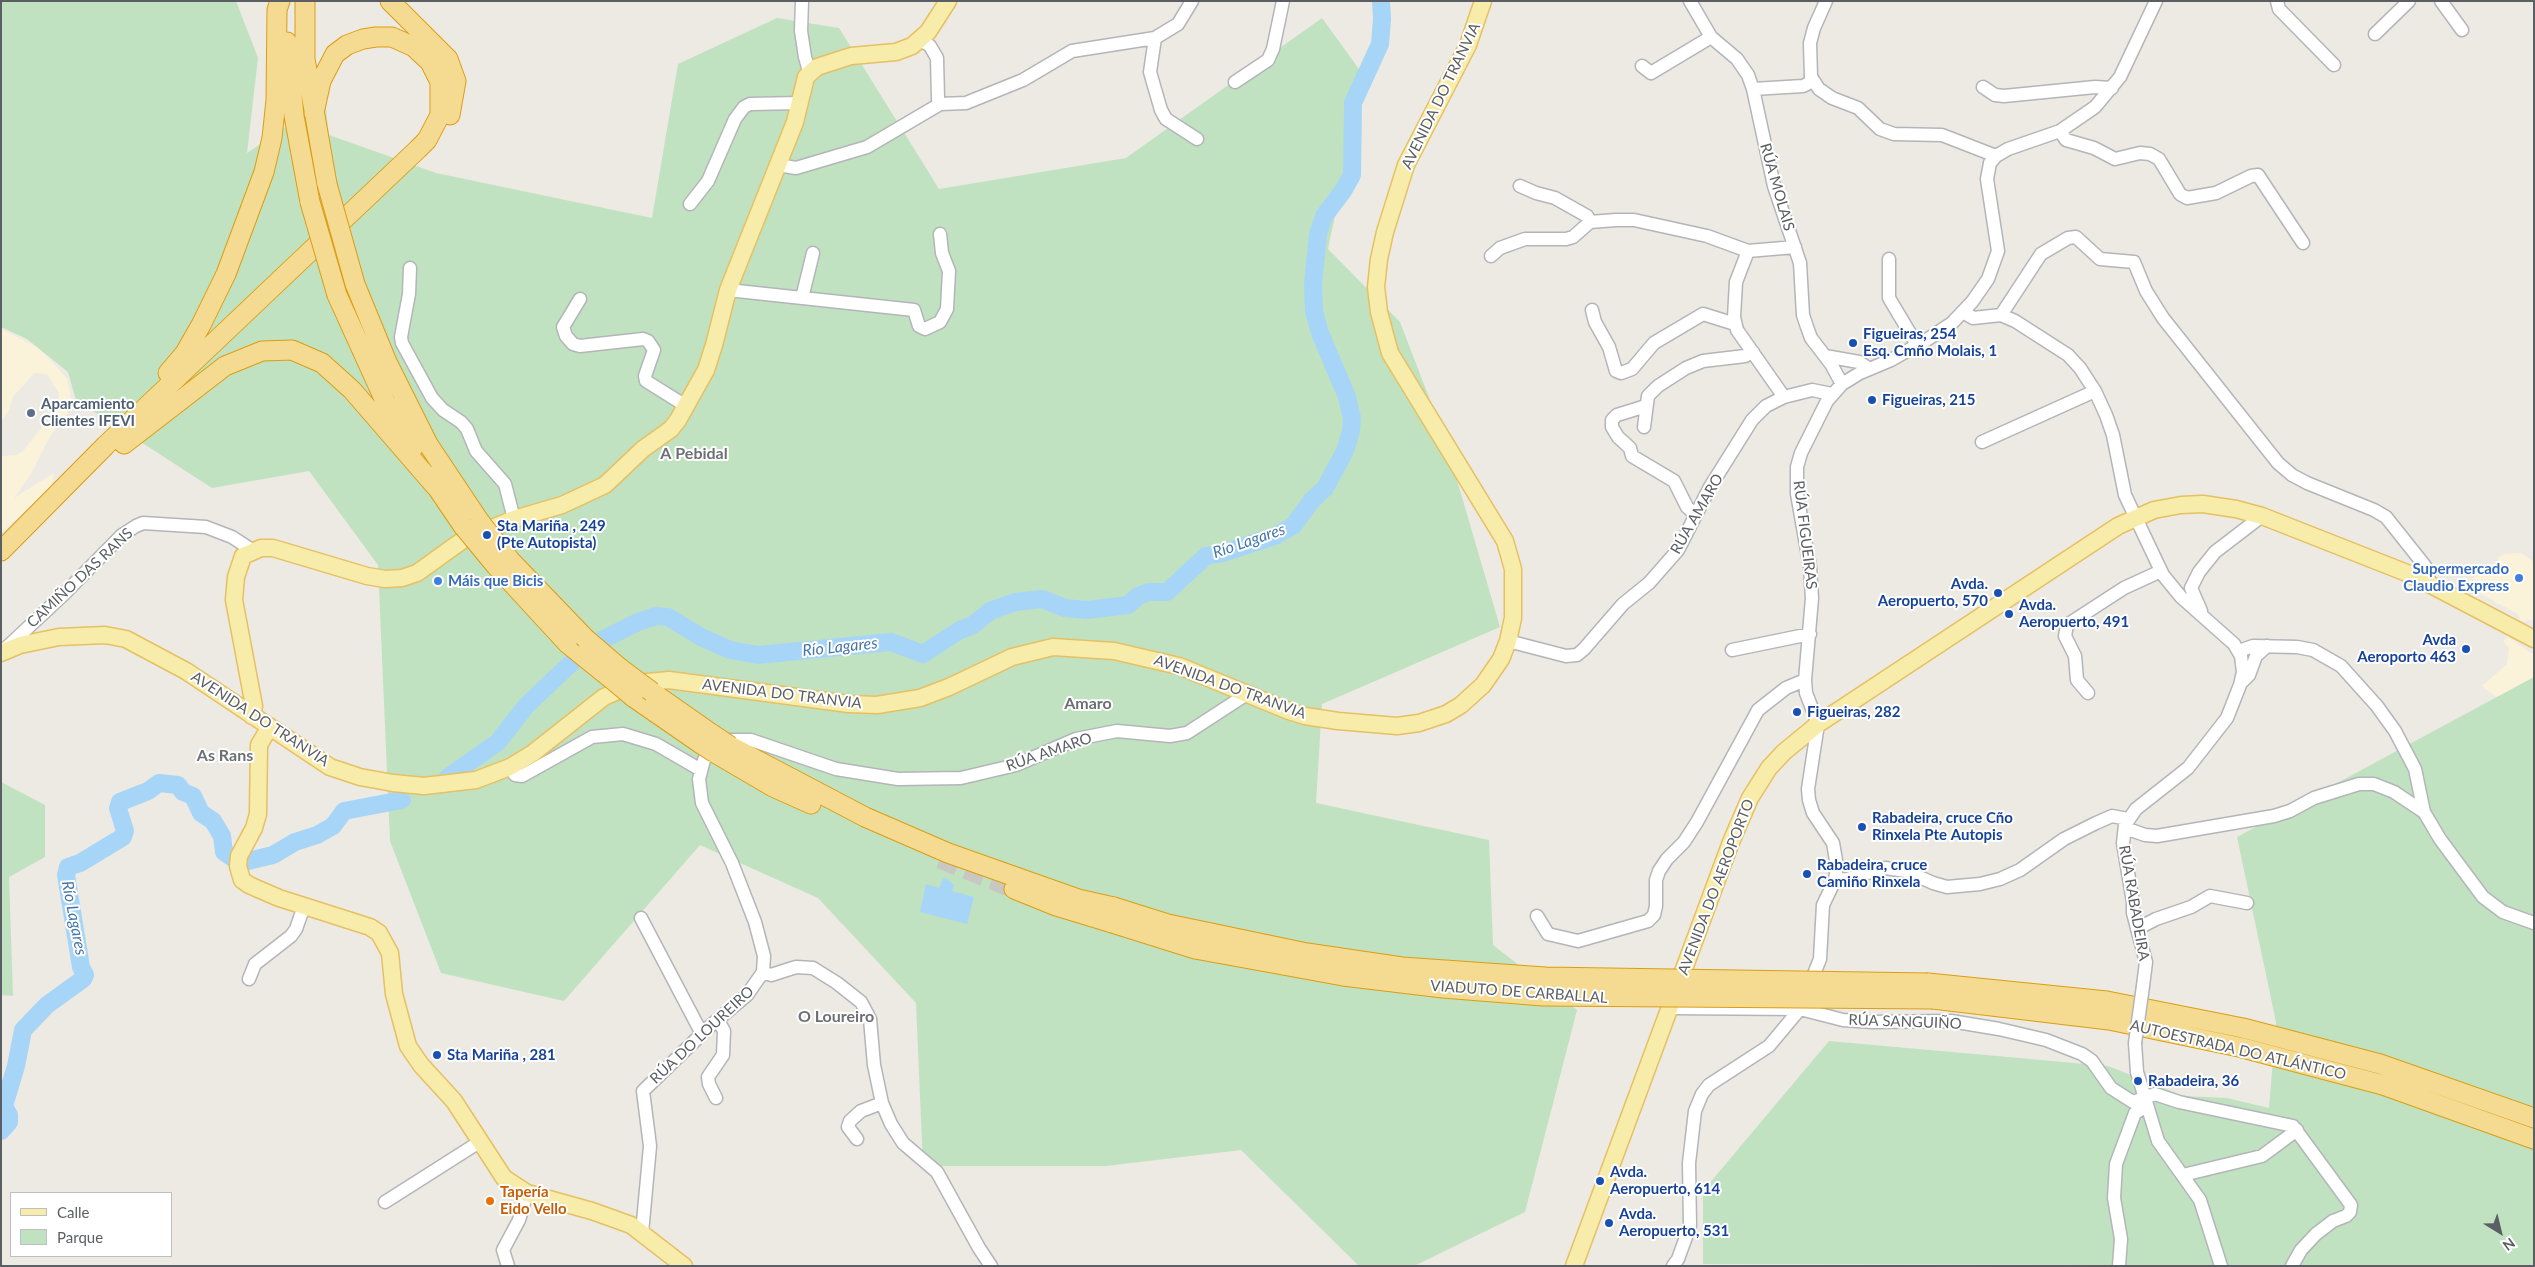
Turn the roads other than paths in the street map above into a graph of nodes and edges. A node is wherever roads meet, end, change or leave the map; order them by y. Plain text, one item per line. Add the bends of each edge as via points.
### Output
1 (280, 1) edge
2 (284, 1) edge
3 (305, 1) edge
4 (390, 1) edge
5 (802, 1) edge
6 (948, 1) edge
7 (1192, 1) edge
8 (1283, 1) edge
9 (1483, 1) edge
10 (1690, 1) edge
11 (1826, 1) edge
12 (2156, 1) edge
13 (2277, 1) edge
14 (2409, 1) edge
15 (2441, 1) edge
16 (2462, 30) dead end
17 (2375, 34) dead end
18 (1711, 37) junction
19 (1154, 38) junction
20 (921, 40) junction
21 (2334, 64) dead end
22 (1642, 66) dead end
23 (810, 71) junction
24 (1813, 81) junction
25 (1235, 82) dead end
26 (1983, 86) dead end
27 (2112, 88) junction
28 (1753, 89) junction
29 (800, 104) junction
30 (940, 104) junction
31 (314, 113) junction
32 (2060, 131) junction
33 (1197, 139) dead end
34 (1996, 156) junction
35 (778, 165) junction
36 (1520, 186) dead end
37 (690, 204) dead end
38 (1590, 222) junction
39 (940, 234) dead end
40 (2303, 243) dead end
41 (1795, 247) junction
42 (1748, 251) junction
43 (813, 253) dead end
44 (1491, 256) dead end
45 (1889, 259) dead end
46 (410, 268) dead end
47 (728, 290) junction
48 (802, 298) junction
49 (580, 299) dead end
50 (1592, 310) dead end
51 (1963, 312) junction
52 (2001, 314) junction
53 (1735, 324) junction
54 (1917, 345) junction
55 (1753, 352) junction
56 (1825, 356) junction
57 (1870, 369) junction
58 (1842, 384) junction
59 (2095, 391) junction
60 (1832, 394) junction
61 (1784, 397) junction
62 (686, 406) junction
63 (1646, 406) junction
64 (1644, 427) dead end
65 (141, 430) junction
66 (1982, 442) dead end
67 (106, 445) junction
68 (436, 486) junction
69 (50, 504) junction
70 (1696, 515) junction
71 (2262, 516) junction
72 (2134, 517) junction
73 (514, 519) junction
74 (472, 524) junction
75 (252, 550) junction
76 (1, 551) edge
77 (2161, 572) junction
78 (2430, 583) junction
79 (2203, 616) junction
80 (1810, 634) junction
81 (2534, 639) edge
82 (1508, 641) junction
83 (2267, 646) junction
84 (1732, 650) dead end
85 (2238, 651) junction
86 (1, 653) edge
87 (1805, 680) junction
88 (2240, 685) junction
89 (2088, 693) dead end
90 (1247, 694) junction
91 (252, 716) junction
92 (1818, 724) junction
93 (269, 728) junction
94 (711, 751) junction
95 (510, 767) junction
96 (2424, 812) junction
97 (2126, 823) junction
98 (879, 833) dead end
99 (1835, 880) junction
100 (1014, 890) tunnel mouth
101 (2247, 903) dead end
102 (304, 906) junction
103 (1113, 915) junction
104 (1537, 916) dead end
105 (641, 918) dead end
106 (2534, 923) edge
107 (2137, 929) junction
108 (762, 972) junction
109 (249, 979) dead end
110 (1930, 991) junction
111 (1670, 1008) junction
112 (1800, 1009) junction
113 (718, 1020) junction
114 (702, 1034) junction
115 (716, 1098) dead end
116 (2146, 1102) junction
117 (882, 1103) junction
118 (2534, 1118) edge
119 (2296, 1130) junction
120 (856, 1139) dead end
121 (2534, 1140) edge
122 (481, 1141) junction
123 (2183, 1175) junction
124 (527, 1193) junction
125 (385, 1202) dead end
126 (642, 1233) junction
127 (508, 1266) edge
128 (684, 1266) edge
129 (991, 1266) edge
130 (1574, 1266) edge
131 (1673, 1266) edge
132 (2119, 1266) edge
133 (2220, 1266) edge
134 (2292, 1266) edge

1 - 67 highway via 272,138 247,220 206,317 185,353
2 - 68 highway, bridge via 294,116 310,202 337,295 384,401
3 - 31 highway via 305,59
4 - 65 highway via 448,59 456,81 448,127 416,167 225,345
5 - 23 street via 801,31
6 - 20 main road
7 - 19 street via 1178,24
8 - 25 street via 1268,60
9 - 82 main road, AVENIDA DO TRANVIA via 1468,45 1406,165 1385,232 1376,287 1390,352 1505,541 1513,569 1514,595
10 - 18 street, RÚA MOLAIS
11 - 24 street via 1810,43
12 - 27 street
13 - 21 street via 2279,9
14 - 17 street
15 - 16 street
18 - 22 street via 1651,73
18 - 28 street, RÚA MOLAIS via 1737,59
19 - 30 street via 1072,51 1023,80 966,103
19 - 33 street via 1150,72 1161,110 1166,119
20 - 23 main road via 896,52 852,56
20 - 30 street via 930,46 937,58
23 - 29 main road
24 - 28 street via 1802,86
24 - 34 street via 1832,98 1858,108 1880,129 1894,134 1942,135
26 - 27 street via 1995,95 2004,96
27 - 32 street via 2086,114
28 - 41 street, RÚA MOLAIS via 1774,186
29 - 35 main road
29 - 37 street via 750,104 744,107 735,119 708,181
30 - 35 street via 867,146 796,168
31 - 67 highway via 321,82 335,54 363,39 376,36 392,38 414,47 430,62 440,82 440,115 427,140
31 - 74 highway, bridge via 327,184 355,284 387,362
32 - 34 street
32 - 40 street via 2066,140 2094,148 2114,159 2150,154 2159,159 2180,194 2187,198 2216,193 2251,176 2258,176
34 - 51 street, RÚA FIGUEIRAS via 1990,164 1987,179 1998,251 1988,279
35 - 47 main road
36 - 38 street via 1555,198 1586,216
38 - 42 street via 1634,220 1707,236
38 - 44 street via 1573,237 1525,238 1500,248
39 - 48 street via 942,253 949,271 947,309 940,322 925,329 919,326 914,310
41 - 42 street
41 - 56 street, RÚA MOLAIS via 1800,263 1803,315 1811,338
42 - 53 street via 1736,282
43 - 48 street
45 - 54 street via 1889,298
46 - 73 street via 402,343 432,398 467,429 476,451 505,484
47 - 48 street
47 - 62 main road via 706,370
49 - 62 street via 563,327 566,336 580,346 648,341 654,350 646,381
50 - 53 street via 1616,371 1621,374 1632,369 1654,343 1703,314
51 - 52 street via 1973,318
51 - 54 street, RÚA FIGUEIRAS
52 - 59 street via 2068,356
52 - 78 street via 2041,254 2068,238 2076,237 2100,259 2134,262 2146,291 2163,318 2278,463 2307,484 2386,517 2425,566
53 - 55 street
54 - 57 street, RÚA FIGUEIRAS
55 - 61 street
55 - 63 street via 1745,356 1703,361 1686,368 1658,386 1648,396
56 - 57 street via 1858,362
56 - 58 street, RÚA MOLAIS
57 - 58 street, RÚA FIGUEIRAS
58 - 60 street, RÚA FIGUEIRAS
59 - 66 street
59 - 72 street via 2113,435 2125,495
60 - 61 street, RÚA AMARO via 1812,390
60 - 80 street, RÚA FIGUEIRAS via 1797,468 1797,494 1810,567
61 - 70 street, RÚA AMARO via 1766,406 1752,420
62 - 73 main road via 671,429 605,485 562,505
63 - 64 street
63 - 70 street via 1617,415 1612,420 1612,427 1630,448 1632,456 1674,481 1687,507
65 - 68 highway via 225,366 262,352 292,350 322,363 352,390
65 - 69 highway
67 - 69 highway
68 - 74 highway
69 - 76 highway
70 - 82 street, RÚA AMARO via 1667,564 1623,604 1577,655 1566,656
71 - 72 main road, AVENIDA DO AEROPORTO via 2203,504 2154,510
71 - 78 main road, AVENIDA DO AEROPORTO
71 - 79 street via 2215,552 2198,572 2191,588
72 - 77 street
72 - 92 main road, AVENIDA DO AEROPORTO
73 - 75 main road via 463,540 417,573 402,578 367,576 273,548
74 - 94 highway, bridge via 586,639 652,692
74 - 94 highway, bridge via 496,566 568,643 633,697
75 - 86 street, CAMIÑO DAS RANS via 232,537 206,527 143,523 122,535
75 - 91 main road via 243,556 239,564 234,600 254,706
77 - 79 street via 2177,593
77 - 89 street via 2124,588 2067,625 2065,636 2075,656 2077,680
78 - 81 main road, AVENIDA DO AEROPORTO
79 - 85 street
80 - 84 street
80 - 87 street, RÚA FIGUEIRAS
82 - 90 main road, AVENIDA DO TRANVIA via 1491,676 1474,694 1446,714 1418,723 1397,726 1305,716
83 - 85 street
83 - 88 street via 2258,652 2249,675
83 - 96 street via 2313,650 2341,666 2354,678 2395,731 2415,768
85 - 88 street via 2242,664
86 - 91 main road, AVENIDA DO TRANVIA via 20,645 60,637 105,635 126,639 179,666
87 - 92 street, RÚA FIGUEIRAS via 1806,693
87 - 104 street via 1786,688 1758,710 1697,822 1659,871 1656,906 1648,921 1578,941 1548,934
88 - 97 street via 2227,718 2197,757 2180,775 2148,799
90 - 94 street, RÚA AMARO via 1187,733 1170,736 1117,731 1076,739 1016,765 961,778 898,779 836,769 751,740 718,744
90 - 95 main road, AVENIDA DO TRANVIA via 1179,666 1122,653 1074,647 1012,657 920,698 877,705 669,680 652,681 637,683 604,697 533,753
91 - 93 main road, AVENIDA DO TRANVIA
92 - 99 street, RÚA FIGUEIRAS via 1809,800 1833,843 1837,866
92 - 111 main road, AVENIDA DO AEROPORTO via 1784,752 1750,798
93 - 95 main road, AVENIDA DO TRANVIA via 330,767 393,784 460,784
93 - 102 main road via 259,745 258,814 239,856 239,873 249,885
94 - 95 street via 656,744 623,734 592,737 577,743 522,776 515,775
94 - 98 highway via 773,787
94 - 103 highway via 948,853 1078,899
94 - 108 street, RÚA DO LOUREIRO via 699,788 702,803 732,863 755,922 764,956
96 - 97 street via 2394,792 2374,784 2358,784 2314,798 2274,816 2157,836 2145,836
96 - 106 street via 2483,897 2503,912
97 - 99 street via 2112,816 2064,839 2020,870 1980,884 1947,887 1906,871 1885,868 1847,880
97 - 107 street, RÚA RABADEIRA via 2123,843
99 - 112 street, RÚA FIGUEIRAS via 1823,905 1820,959
100 - 103 highway via 1056,906
101 - 107 street via 2210,896
102 - 109 street via 291,936 255,964
102 - 122 main road via 370,927 385,941 390,953 394,994 408,1046 421,1066 454,1101
103 - 110 highway, VIADUTO DE CARBALLAL, bridge via 1307,953 1402,967 1545,977
105 - 114 street
107 - 116 street, RÚA RABADEIRA, bridge via 2146,962 2135,1063
108 - 113 street, RÚA DO LOUREIRO via 747,995
108 - 117 street via 771,975 796,967 813,968 861,1002 870,1019 874,1065
110 - 118 highway, AUTOESTRADA DO ATLÁNTICO via 2107,1002 2243,1028 2380,1064
110 - 121 highway, AUTOESTRADA DO ATLÁNTICO via 2109,1020 2239,1047 2383,1085
111 - 112 street, RÚA SANGUIÑO
111 - 130 main road, AVENIDA DO AEROPORTO
112 - 116 street, RÚA SANGUIÑO via 1843,1020 1951,1021 2046,1040 2092,1061 2121,1096 2133,1102
112 - 131 street, RÚA FIGUEIRAS via 1769,1046 1709,1085 1702,1094 1695,1111 1689,1162 1690,1226
113 - 114 street, RÚA DO LOUREIRO
113 - 115 street via 724,1031 723,1055 708,1077
114 - 126 street, RÚA DO LOUREIRO via 643,1091 650,1146
116 - 119 street, RÚA SANGUIÑO via 2155,1094 2293,1126
116 - 123 street, RÚA RABADEIRA via 2158,1141
116 - 132 street via 2135,1113 2116,1164 2114,1198 2121,1239
117 - 120 street via 850,1121 848,1127
117 - 129 street via 903,1143 937,1172
119 - 123 street via 2262,1156
119 - 134 street via 2351,1205 2346,1216 2316,1234
122 - 124 main road via 504,1178
122 - 125 street
123 - 133 street, RÚA RABADEIRA via 2203,1207
124 - 126 main road via 592,1211 631,1225
124 - 127 street via 519,1220 503,1250
126 - 128 main road

